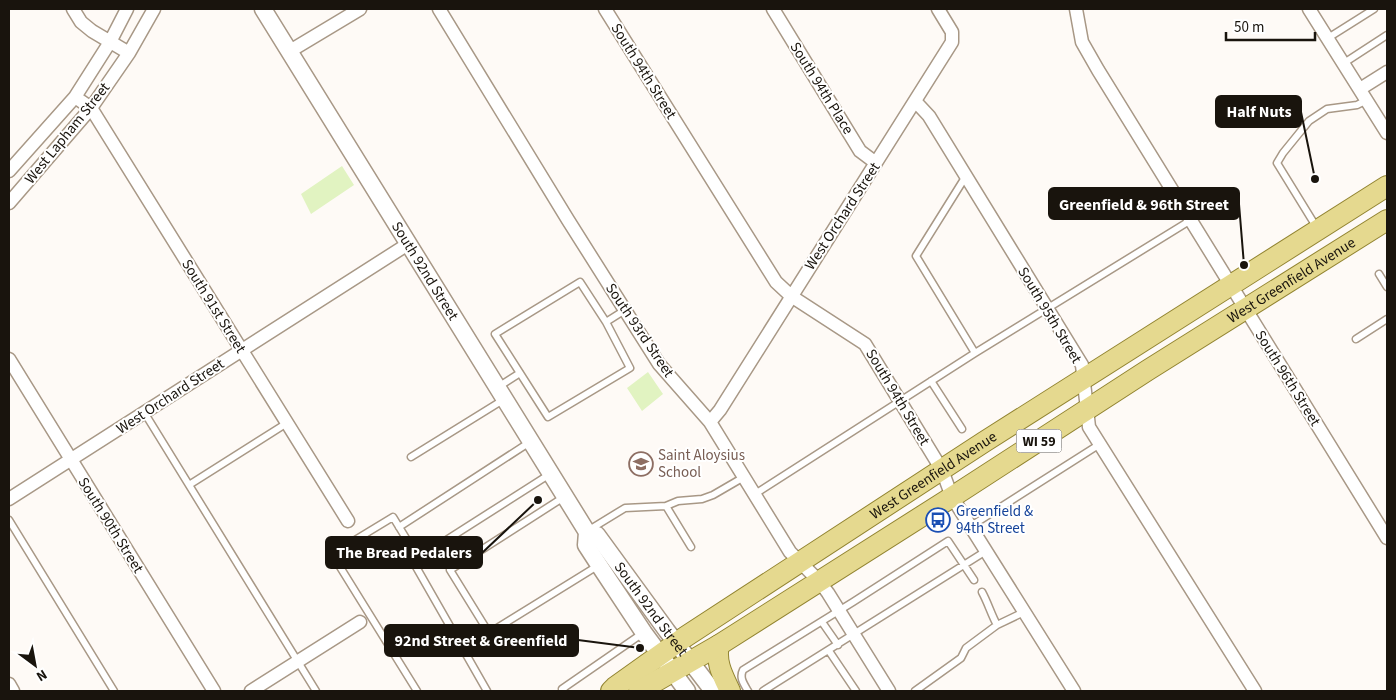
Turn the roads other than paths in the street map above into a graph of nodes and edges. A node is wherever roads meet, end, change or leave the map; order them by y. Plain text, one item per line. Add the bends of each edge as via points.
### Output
1 (72, 9) edge
2 (127, 9) edge
3 (154, 9) edge
4 (263, 9) edge
5 (360, 9) edge
6 (438, 9) edge
7 (605, 9) edge
8 (772, 9) edge
9 (938, 9) edge
10 (1076, 9) edge
11 (1374, 9) edge
12 (1313, 11) edge
13 (1387, 35) edge
14 (1328, 38) junction
15 (110, 42) junction
16 (290, 51) junction
17 (129, 53) junction
18 (1344, 63) junction
19 (1387, 72) edge
20 (1363, 95) junction
21 (75, 97) junction
22 (915, 100) junction
23 (91, 108) junction
24 (1387, 133) edge
25 (876, 163) junction
26 (9, 171) edge
27 (966, 176) junction
28 (1387, 186) edge
29 (9, 203) edge
30 (1191, 220) junction
31 (1387, 220) edge
32 (1318, 230) junction
33 (408, 244) junction
34 (1379, 274) dead end
35 (1232, 286) junction
36 (1387, 287) edge
37 (791, 296) junction
38 (1048, 309) junction
39 (625, 310) junction
40 (1245, 310) junction
41 (1387, 319) edge
42 (606, 322) junction
43 (1356, 339) dead end
44 (242, 350) junction
45 (975, 353) junction
46 (9, 359) edge
47 (520, 373) junction
48 (1083, 380) junction
49 (931, 381) junction
50 (500, 393) junction
51 (899, 401) junction
52 (1088, 409) junction
53 (144, 412) junction
54 (710, 422) junction
55 (286, 423) junction
56 (962, 429) dead end
57 (530, 442) junction
58 (1100, 444) junction
59 (411, 457) dead end
60 (71, 460) junction
61 (942, 470) junction
62 (550, 474) junction
63 (744, 477) junction
64 (189, 484) junction
65 (755, 494) junction
66 (564, 497) junction
67 (952, 497) junction
68 (9, 499) edge
69 (666, 506) junction
70 (9, 520) edge
71 (348, 521) dead end
72 (971, 526) junction
73 (399, 527) junction
74 (587, 532) junction
75 (1387, 538) edge
76 (437, 546) dead end
77 (691, 547) dead end
78 (986, 551) junction
79 (800, 563) junction
80 (599, 565) junction
81 (964, 565) junction
82 (974, 580) dead end
83 (819, 581) junction
84 (982, 592) dead end
85 (840, 611) junction
86 (1024, 612) junction
87 (360, 622) dead end
88 (822, 622) junction
89 (997, 625) junction
90 (644, 633) junction
91 (854, 635) junction
92 (676, 643) junction
93 (719, 645) junction
94 (838, 645) junction
95 (829, 651) junction
96 (660, 655) junction
97 (691, 661) junction
98 (297, 662) junction
99 (673, 672) junction
100 (9, 684) edge
101 (13, 691) edge
102 (114, 691) edge
103 (214, 691) edge
104 (252, 691) edge
105 (316, 691) edge
106 (417, 691) edge
107 (487, 691) edge
108 (564, 691) edge
109 (611, 691) edge
110 (639, 691) edge
111 (687, 691) edge
112 (713, 691) edge
113 (730, 691) edge
114 (748, 691) edge
115 (763, 691) edge
116 (856, 691) edge
117 (888, 691) edge
118 (915, 691) edge
119 (1074, 691) edge
120 (1255, 691) edge

1 - 15 street via 81,22
2 - 15 street, West Lapham Street
3 - 17 street, West Lapham Street
4 - 16 street, South 92nd Street
5 - 16 street
6 - 39 street, South 93rd Street
7 - 37 street, South 94th Street via 776,282
8 - 25 street, South 94th Place via 860,151
9 - 22 street, West Orchard Street via 952,32 952,42
10 - 30 street, South 96th Street via 1082,42
11 - 14 lane
12 - 14 street
13 - 18 lane
14 - 18 street
15 - 17 street
15 - 21 street, West Lapham Street
16 - 33 street, South 92nd Street
17 - 23 street, West Lapham Street
18 - 20 street
19 - 20 street
20 - 24 street
20 - 32 lane via 1357,105 1327,109 1309,121 1277,163
21 - 23 street, South 91st Street
21 - 26 street, West Lapham Street
22 - 25 street, West Orchard Street
22 - 27 street, South 95th Street via 929,116
23 - 29 street, West Lapham Street
23 - 44 street, South 91st Street
25 - 37 street, West Orchard Street
27 - 38 street, South 95th Street
27 - 45 lane via 916,256
28 - 32 main road, West Greenfield Avenue / WI 59
30 - 35 street, South 96th Street
30 - 38 lane
31 - 40 main road, West Greenfield Avenue / WI 59
32 - 35 main road, West Greenfield Avenue / WI 59
33 - 44 street, West Orchard Street
33 - 50 street, South 92nd Street
34 - 36 lane
35 - 40 street, South 96th Street
35 - 48 main road, West Greenfield Avenue / WI 59
37 - 51 street, South 94th Street via 866,344
37 - 54 street, West Orchard Street
38 - 45 lane
38 - 48 street, South 95th Street via 1082,365
39 - 42 lane
39 - 54 street, South 93rd Street via 659,364
40 - 52 main road, West Greenfield Avenue / WI 59
40 - 75 street, South 96th Street
41 - 43 lane
42 - 47 lane via 580,282 495,334
42 - 47 lane via 630,368 606,383 548,417
44 - 53 street, West Orchard Street
44 - 55 street, South 91st Street
45 - 49 lane
46 - 60 street, South 90th Street
47 - 50 lane
48 - 52 street, South 95th Street
48 - 61 main road, West Greenfield Avenue / WI 59
49 - 51 lane
49 - 56 lane
50 - 57 street, South 92nd Street
50 - 59 lane
51 - 61 street, South 94th Street
51 - 65 lane
52 - 58 street, South 95th Street via 1089,427
52 - 67 main road, West Greenfield Avenue / WI 59
53 - 60 street, West Orchard Street
53 - 64 lane
54 - 63 street, South 93rd Street
55 - 64 lane
55 - 71 street, South 91st Street
57 - 62 street, South 92nd Street
57 - 73 lane
58 - 72 lane
58 - 120 street, South 95th Street
60 - 68 street, West Orchard Street
60 - 103 street, South 90th Street
61 - 67 street, South 94th Street
61 - 79 main road, West Greenfield Avenue / WI 59
62 - 66 street, South 92nd Street
62 - 76 lane
63 - 65 street, South 93rd Street
63 - 69 lane via 713,495 678,500
64 - 98 lane
65 - 79 street, South 93rd Street
66 - 74 street, South 92nd Street
66 - 80 lane via 450,570 489,633
67 - 72 street, South 94th Street
67 - 83 main road, West Greenfield Avenue / WI 59
69 - 74 lane via 625,508
69 - 77 lane
70 - 102 lane
72 - 78 street, South 94th Street
73 - 106 lane via 393,517 332,554
73 - 107 lane via 415,553 416,566
74 - 80 street, South 92nd Street via 586,545
74 - 92 street, South 92nd Street via 597,535
78 - 81 lane
78 - 86 street, South 94th Street
79 - 83 street, South 93rd Street
79 - 92 main road, West Greenfield Avenue / WI 59
80 - 90 street, South 92nd Street
81 - 82 lane
81 - 85 lane via 948,541
81 - 91 lane
83 - 85 street, South 93rd Street
83 - 93 main road, West Greenfield Avenue / WI 59
84 - 89 lane
85 - 88 lane
85 - 91 street, South 93rd Street
86 - 89 lane
86 - 119 street, South 94th Street
87 - 98 street
88 - 94 lane
88 - 114 lane via 743,670 741,674
89 - 118 lane via 966,648 961,658
90 - 96 street, South 92nd Street
90 - 108 lane via 562,689
91 - 94 lane
91 - 117 street, South 93rd Street
92 - 96 main road, West Greenfield Avenue / WI 59
92 - 97 street, South 92nd Street
93 - 97 main road, West Greenfield Avenue / WI 59
93 - 113 main road via 718,662
94 - 95 lane
95 - 115 lane
95 - 116 lane
96 - 99 street, South 92nd Street
96 - 109 main road, West Greenfield Avenue / WI 59
97 - 99 main road, West Greenfield Avenue / WI 59
97 - 112 street, South 92nd Street
98 - 104 street
98 - 105 lane
99 - 110 main road, West Greenfield Avenue / WI 59
99 - 111 street, South 92nd Street
100 - 101 street

